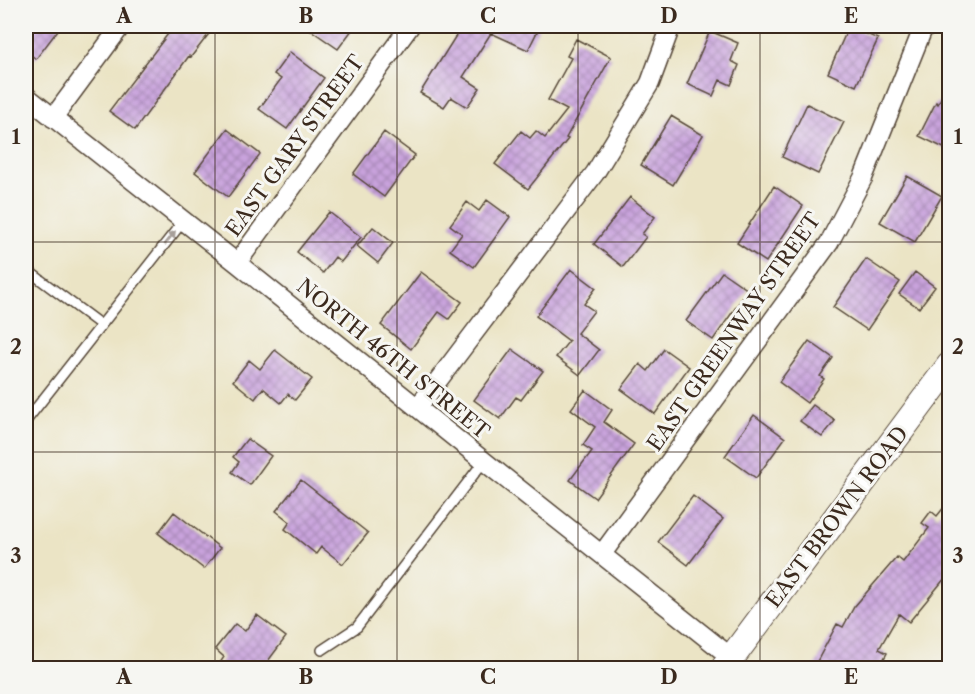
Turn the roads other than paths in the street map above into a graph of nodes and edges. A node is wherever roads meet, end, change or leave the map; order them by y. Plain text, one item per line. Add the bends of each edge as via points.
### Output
1 (121, 26) edge
2 (410, 26) edge
3 (671, 26) edge
4 (924, 26) edge
5 (26, 96) edge
6 (53, 118) junction
7 (184, 220) junction
8 (237, 262) junction
9 (26, 269) edge
10 (101, 325) junction
11 (950, 365) edge
12 (418, 407) junction
13 (26, 421) edge
14 (484, 461) junction
15 (602, 554) junction
16 (322, 650) dead end
17 (728, 663) edge

1 - 6 street
2 - 8 street, EAST GARY STREET
3 - 12 street via 650,83 595,173
4 - 15 street, EAST GREENWAY STREET via 863,178 829,243
5 - 6 street, NORTH 46TH STREET
6 - 7 street, NORTH 46TH STREET
7 - 8 street, NORTH 46TH STREET
10 -> 7 lane
8 - 12 street, NORTH 46TH STREET
9 - 10 lane
10 - 13 lane
11 - 17 main road, EAST BROWN ROAD
12 - 14 street, NORTH 46TH STREET
14 - 15 street, NORTH 46TH STREET
14 - 16 lane via 357,627
15 - 17 street, NORTH 46TH STREET

